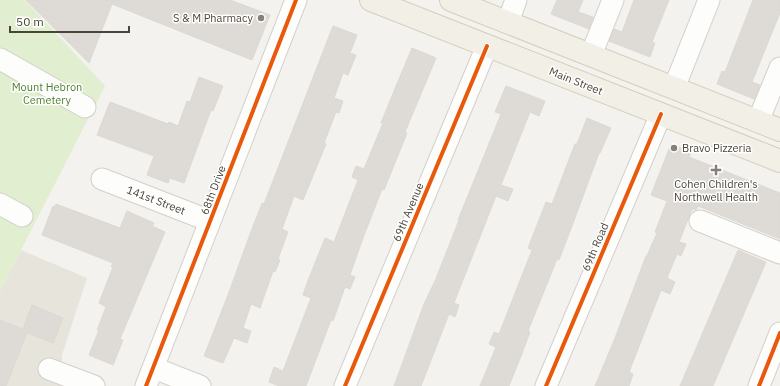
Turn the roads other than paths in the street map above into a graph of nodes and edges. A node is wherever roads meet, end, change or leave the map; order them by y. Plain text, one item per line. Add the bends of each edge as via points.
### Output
1 (296, 0) edge
2 (371, 0) edge
3 (451, 0) edge
4 (516, 0) edge
5 (613, 0) edge
6 (709, 0) edge
7 (508, 22) junction
8 (488, 46) junction
9 (591, 55) junction
10 (0, 59) edge
11 (780, 68) edge
12 (674, 88) junction
13 (84, 107) dead end
14 (661, 114) junction
15 (758, 121) junction
16 (780, 130) edge
17 (780, 161) edge
18 (102, 179) dead end
19 (0, 204) edge
20 (22, 216) dead end
21 (210, 221) junction
22 (700, 221) dead end
23 (780, 253) edge
24 (780, 333) edge
25 (49, 369) dead end
26 (150, 377) edge
27 (94, 386) edge
28 (200, 386) edge
29 (345, 386) edge
30 (546, 386) edge
31 (759, 386) edge

1 - 21 street, 68th Drive
2 - 8 main road, Main Street
3 - 7 main road
4 - 7 street
5 - 9 street
6 - 12 street
7 - 9 main road
8 - 14 main road, Main Street
8 - 29 street, 69th Avenue
9 - 12 main road
10 - 13 street
11 - 15 street
12 - 15 main road
14 - 17 main road, Main Street
14 - 30 street, 69th Road
15 - 16 main road
18 - 21 street, 141st Street
19 - 20 street
21 - 26 street, 68th Drive
22 - 23 street
24 - 31 street
25 - 27 street
26 - 28 street

